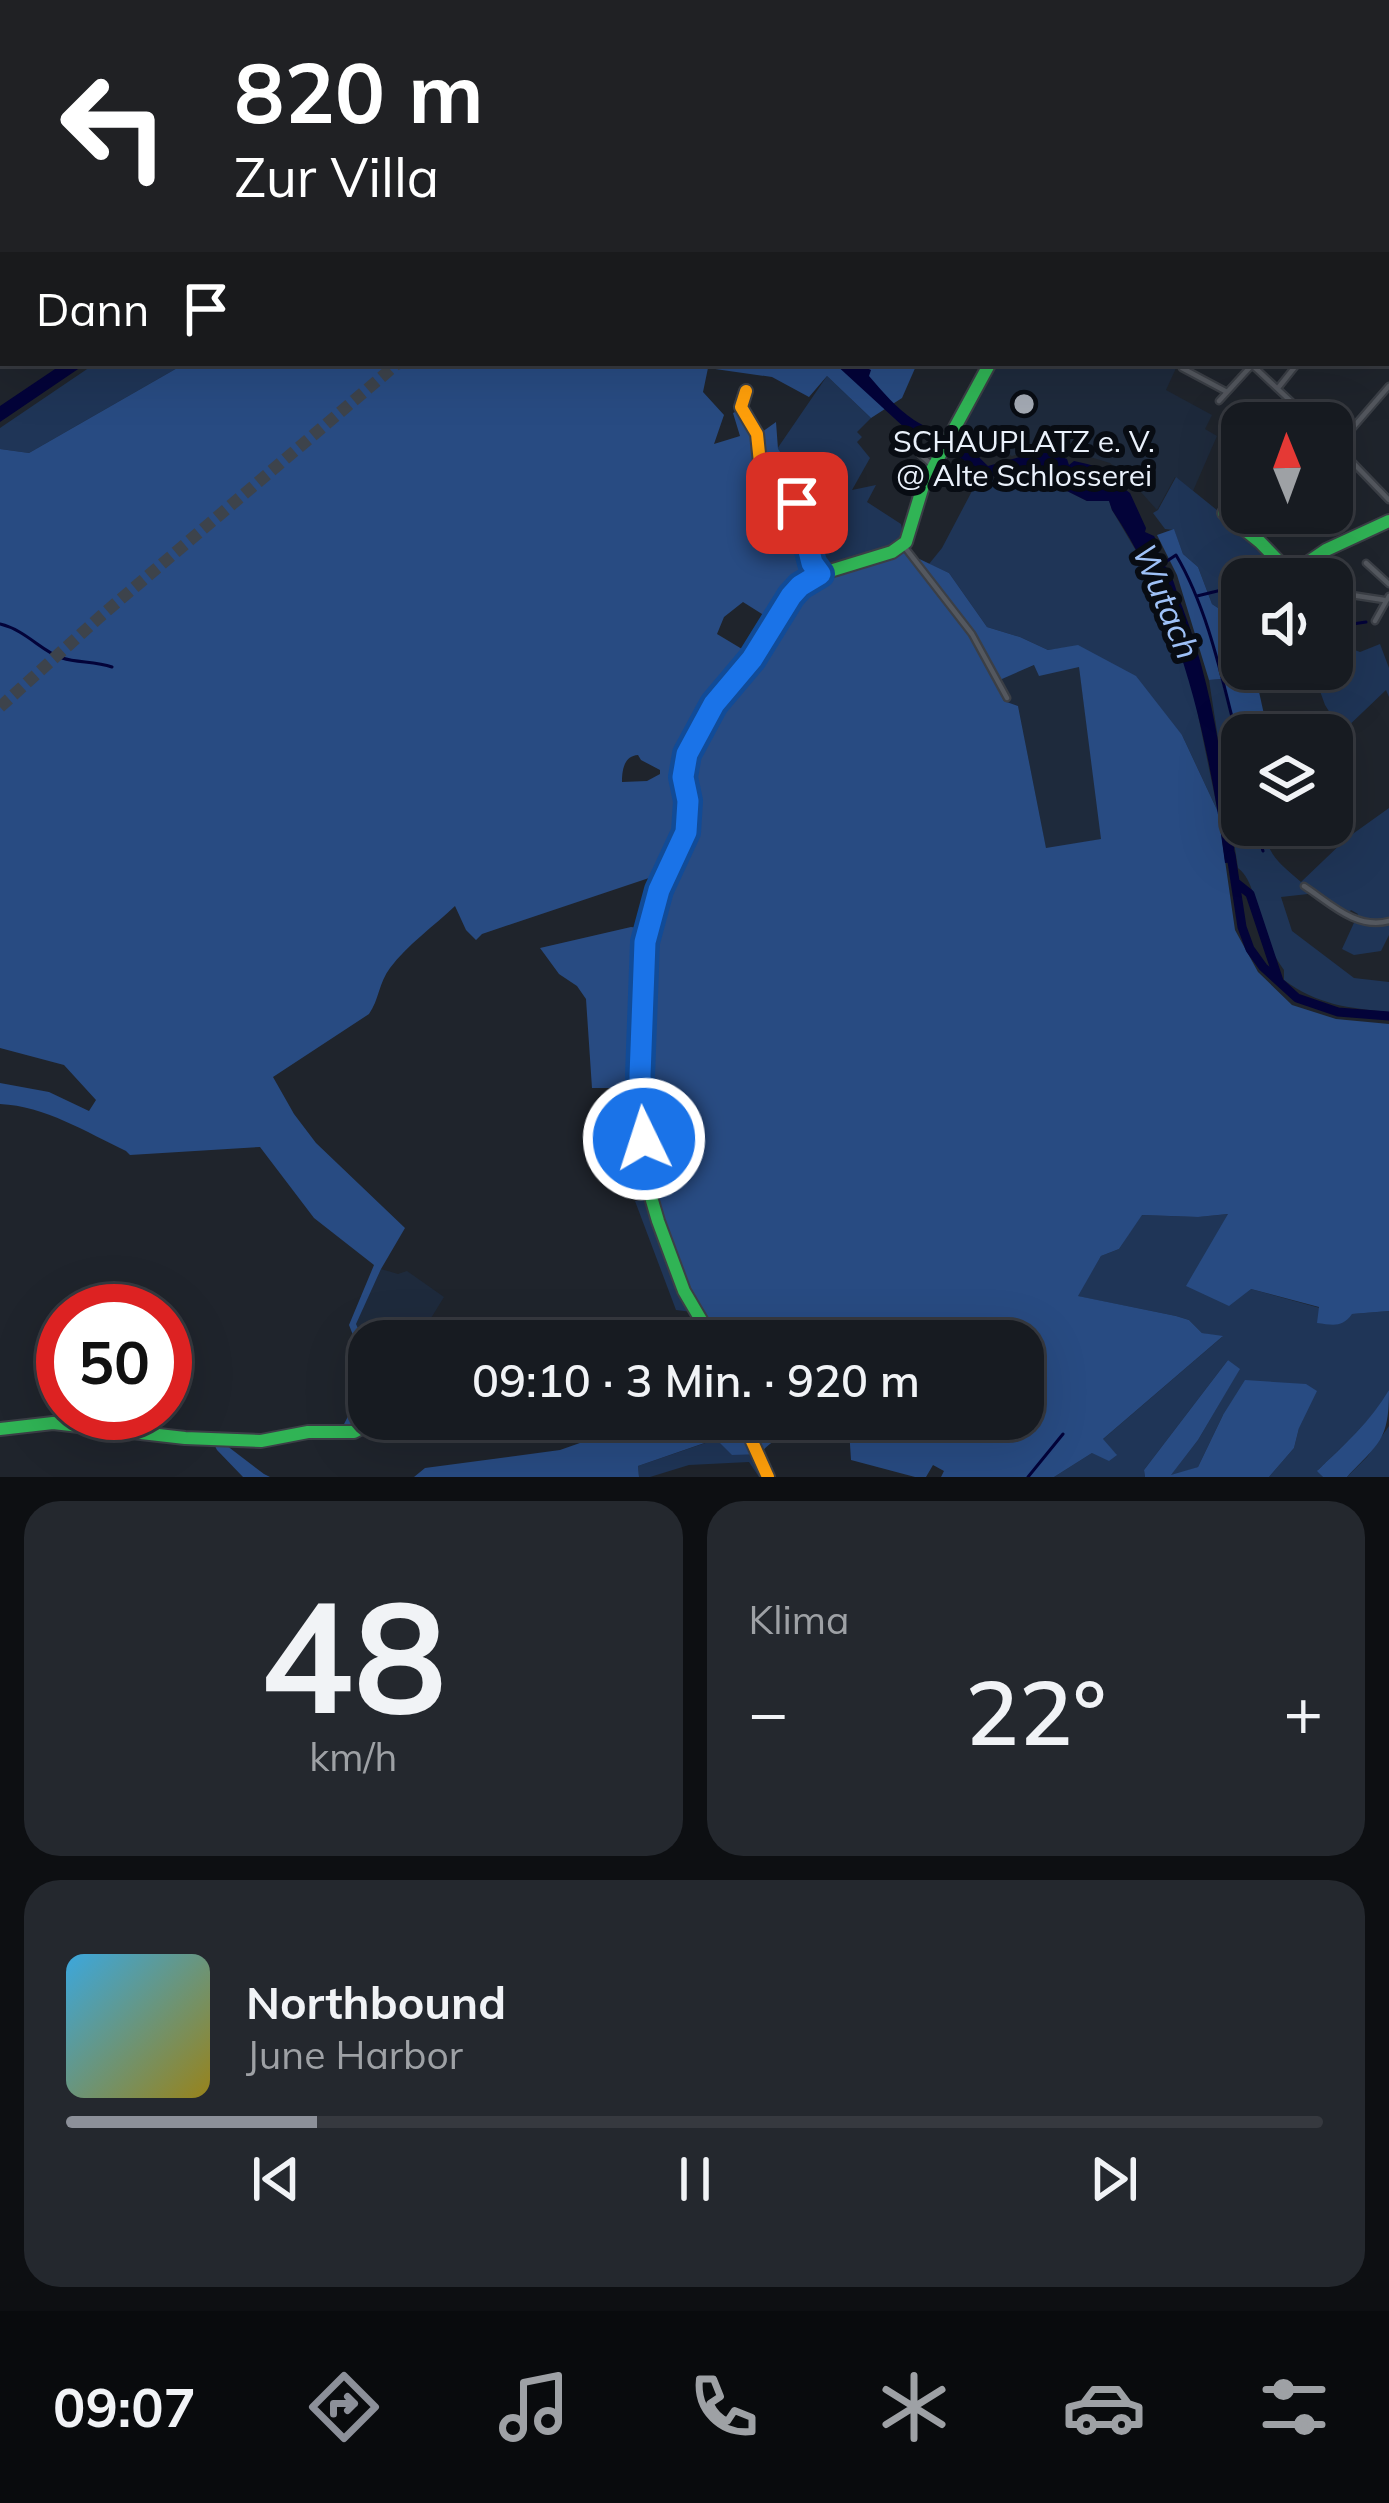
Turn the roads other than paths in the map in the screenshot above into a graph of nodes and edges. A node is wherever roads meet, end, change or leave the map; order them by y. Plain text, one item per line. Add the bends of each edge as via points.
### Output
1 (988, 366) edge
2 (1249, 366) edge
3 (1253, 366) edge
4 (1296, 366) edge
5 (1181, 368) dead end
6 (1389, 386) edge
7 (1278, 388) junction
8 (746, 391) dead end
9 (1227, 392) junction
10 (1219, 401) dead end
11 (1293, 402) edge
12 (1353, 423) edge
13 (898, 434) dead end
14 (1353, 463) edge
15 (933, 466) junction
16 (1389, 500) edge
17 (1389, 521) edge
18 (1250, 534) edge
19 (903, 545) junction
20 (1366, 563) dead end
21 (820, 574) junction
22 (1389, 584) edge
23 (1353, 594) edge
24 (1387, 598) edge
25 (1375, 621) dead end
26 (1007, 698) dead end
27 (1304, 886) dead end
28 (1389, 921) edge
29 (701, 1320) edge
30 (0, 1429) edge
31 (348, 1433) edge
32 (750, 1440) edge
33 (768, 1477) edge

1 - 15 main road
2 - 9 street
3 - 7 street
4 - 7 street
5 - 9 street
6 - 12 street
7 - 11 street
8 - 21 main road via 742,407 757,434 760,463 797,503
9 - 10 street
13 - 15 street
14 - 16 street
15 - 19 main road
17 - 18 main road via 1291,574
19 - 21 main road
19 - 26 street via 972,634
20 - 22 street
21 - 29 main road via 791,596 687,754 686,832 645,942 640,1076 652,1201
23 - 24 street
24 - 25 street
27 - 28 street via 1352,918
30 - 31 main road via 46,1422 263,1441
32 - 33 main road

